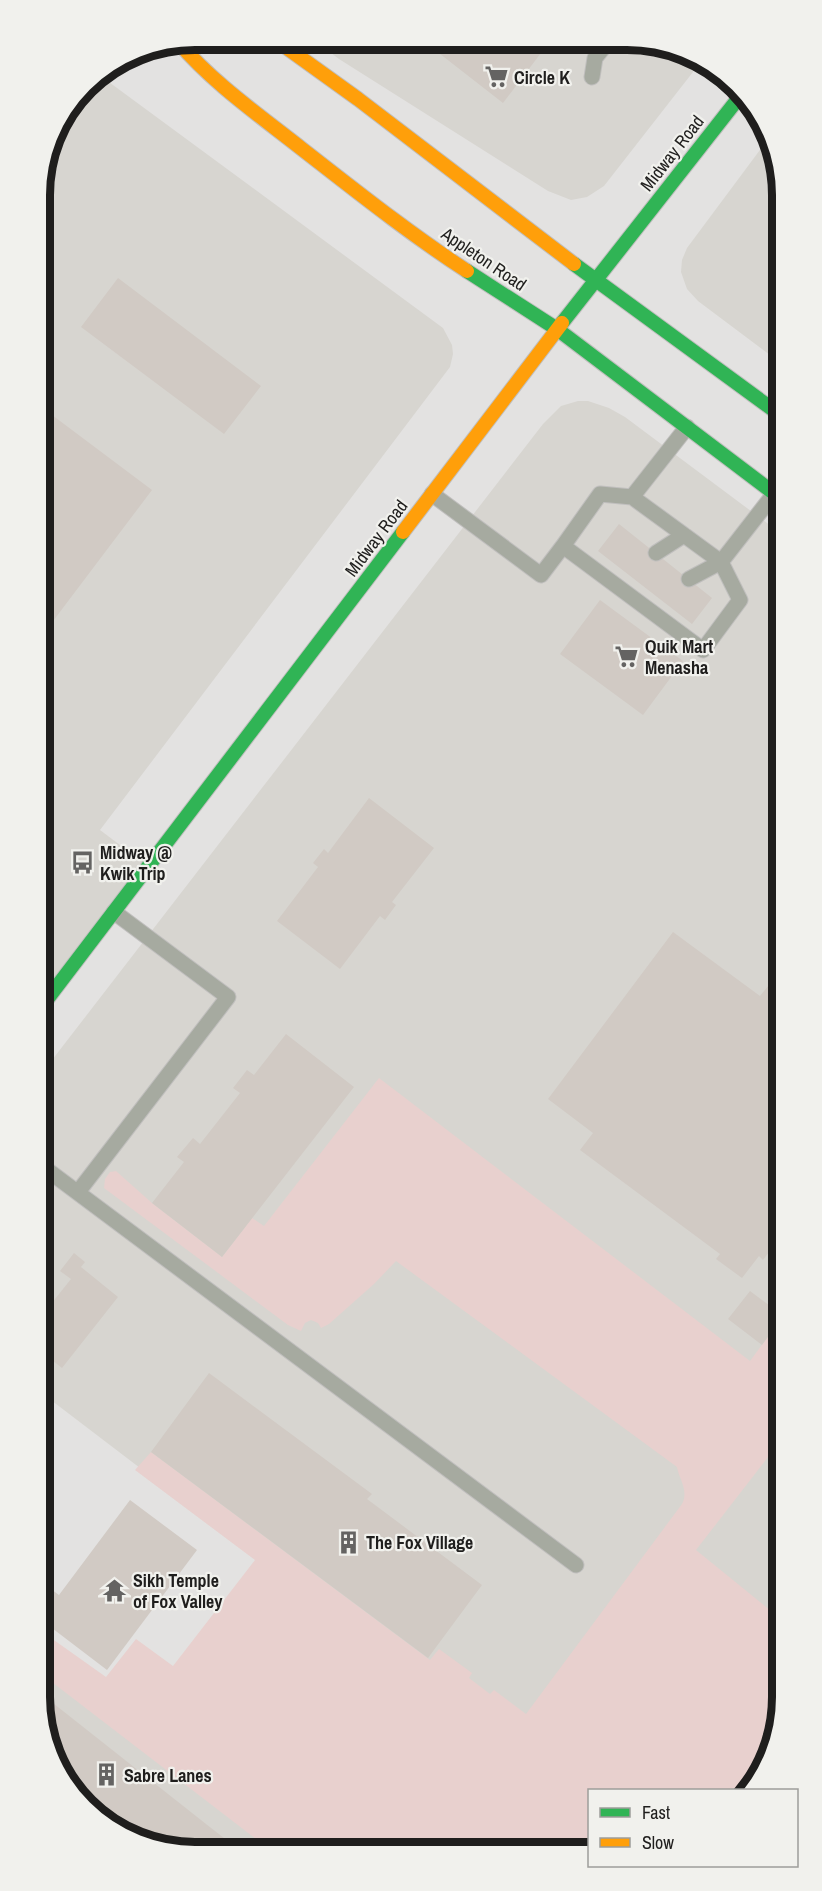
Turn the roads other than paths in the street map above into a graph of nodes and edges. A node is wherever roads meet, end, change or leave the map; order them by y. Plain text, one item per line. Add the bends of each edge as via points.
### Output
1 (185, 50) edge
2 (291, 50) edge
3 (602, 50) edge
4 (592, 77) dead end
5 (737, 100) edge
6 (596, 280) junction
7 (557, 329) junction
8 (772, 409) edge
9 (687, 427) junction
10 (772, 491) edge
11 (432, 494) junction
12 (632, 497) junction
13 (772, 501) edge
14 (684, 535) junction
15 (563, 546) junction
16 (656, 553) dead end
17 (721, 562) junction
18 (624, 572) dead end
19 (689, 579) dead end
20 (610, 580) junction
21 (655, 596) dead end
22 (641, 603) junction
23 (114, 912) junction
24 (50, 996) edge
25 (50, 1172) edge
26 (78, 1192) junction
27 (576, 1565) dead end

1 - 7 main road, Appleton Road via 230,93 347,184 458,265
2 - 6 main road
3 - 4 lane via 595,58
5 - 6 main road, Midway Road
6 - 7 main road, Midway Road
6 - 8 main road
7 - 9 main road, Appleton Road
7 - 11 main road, Midway Road
9 - 10 main road, Appleton Road
9 - 12 lane
11 - 15 lane via 541,575
11 - 23 main road, Midway Road
12 - 14 lane
12 - 15 lane via 600,494
13 - 17 lane
14 - 16 lane
14 - 17 lane
15 - 20 lane
17 - 19 lane
17 - 22 lane via 740,600 703,650
18 - 20 lane
20 - 22 lane
21 - 22 lane
23 - 24 main road, Midway Road
23 - 26 lane via 228,997
25 - 26 lane
26 - 27 lane

